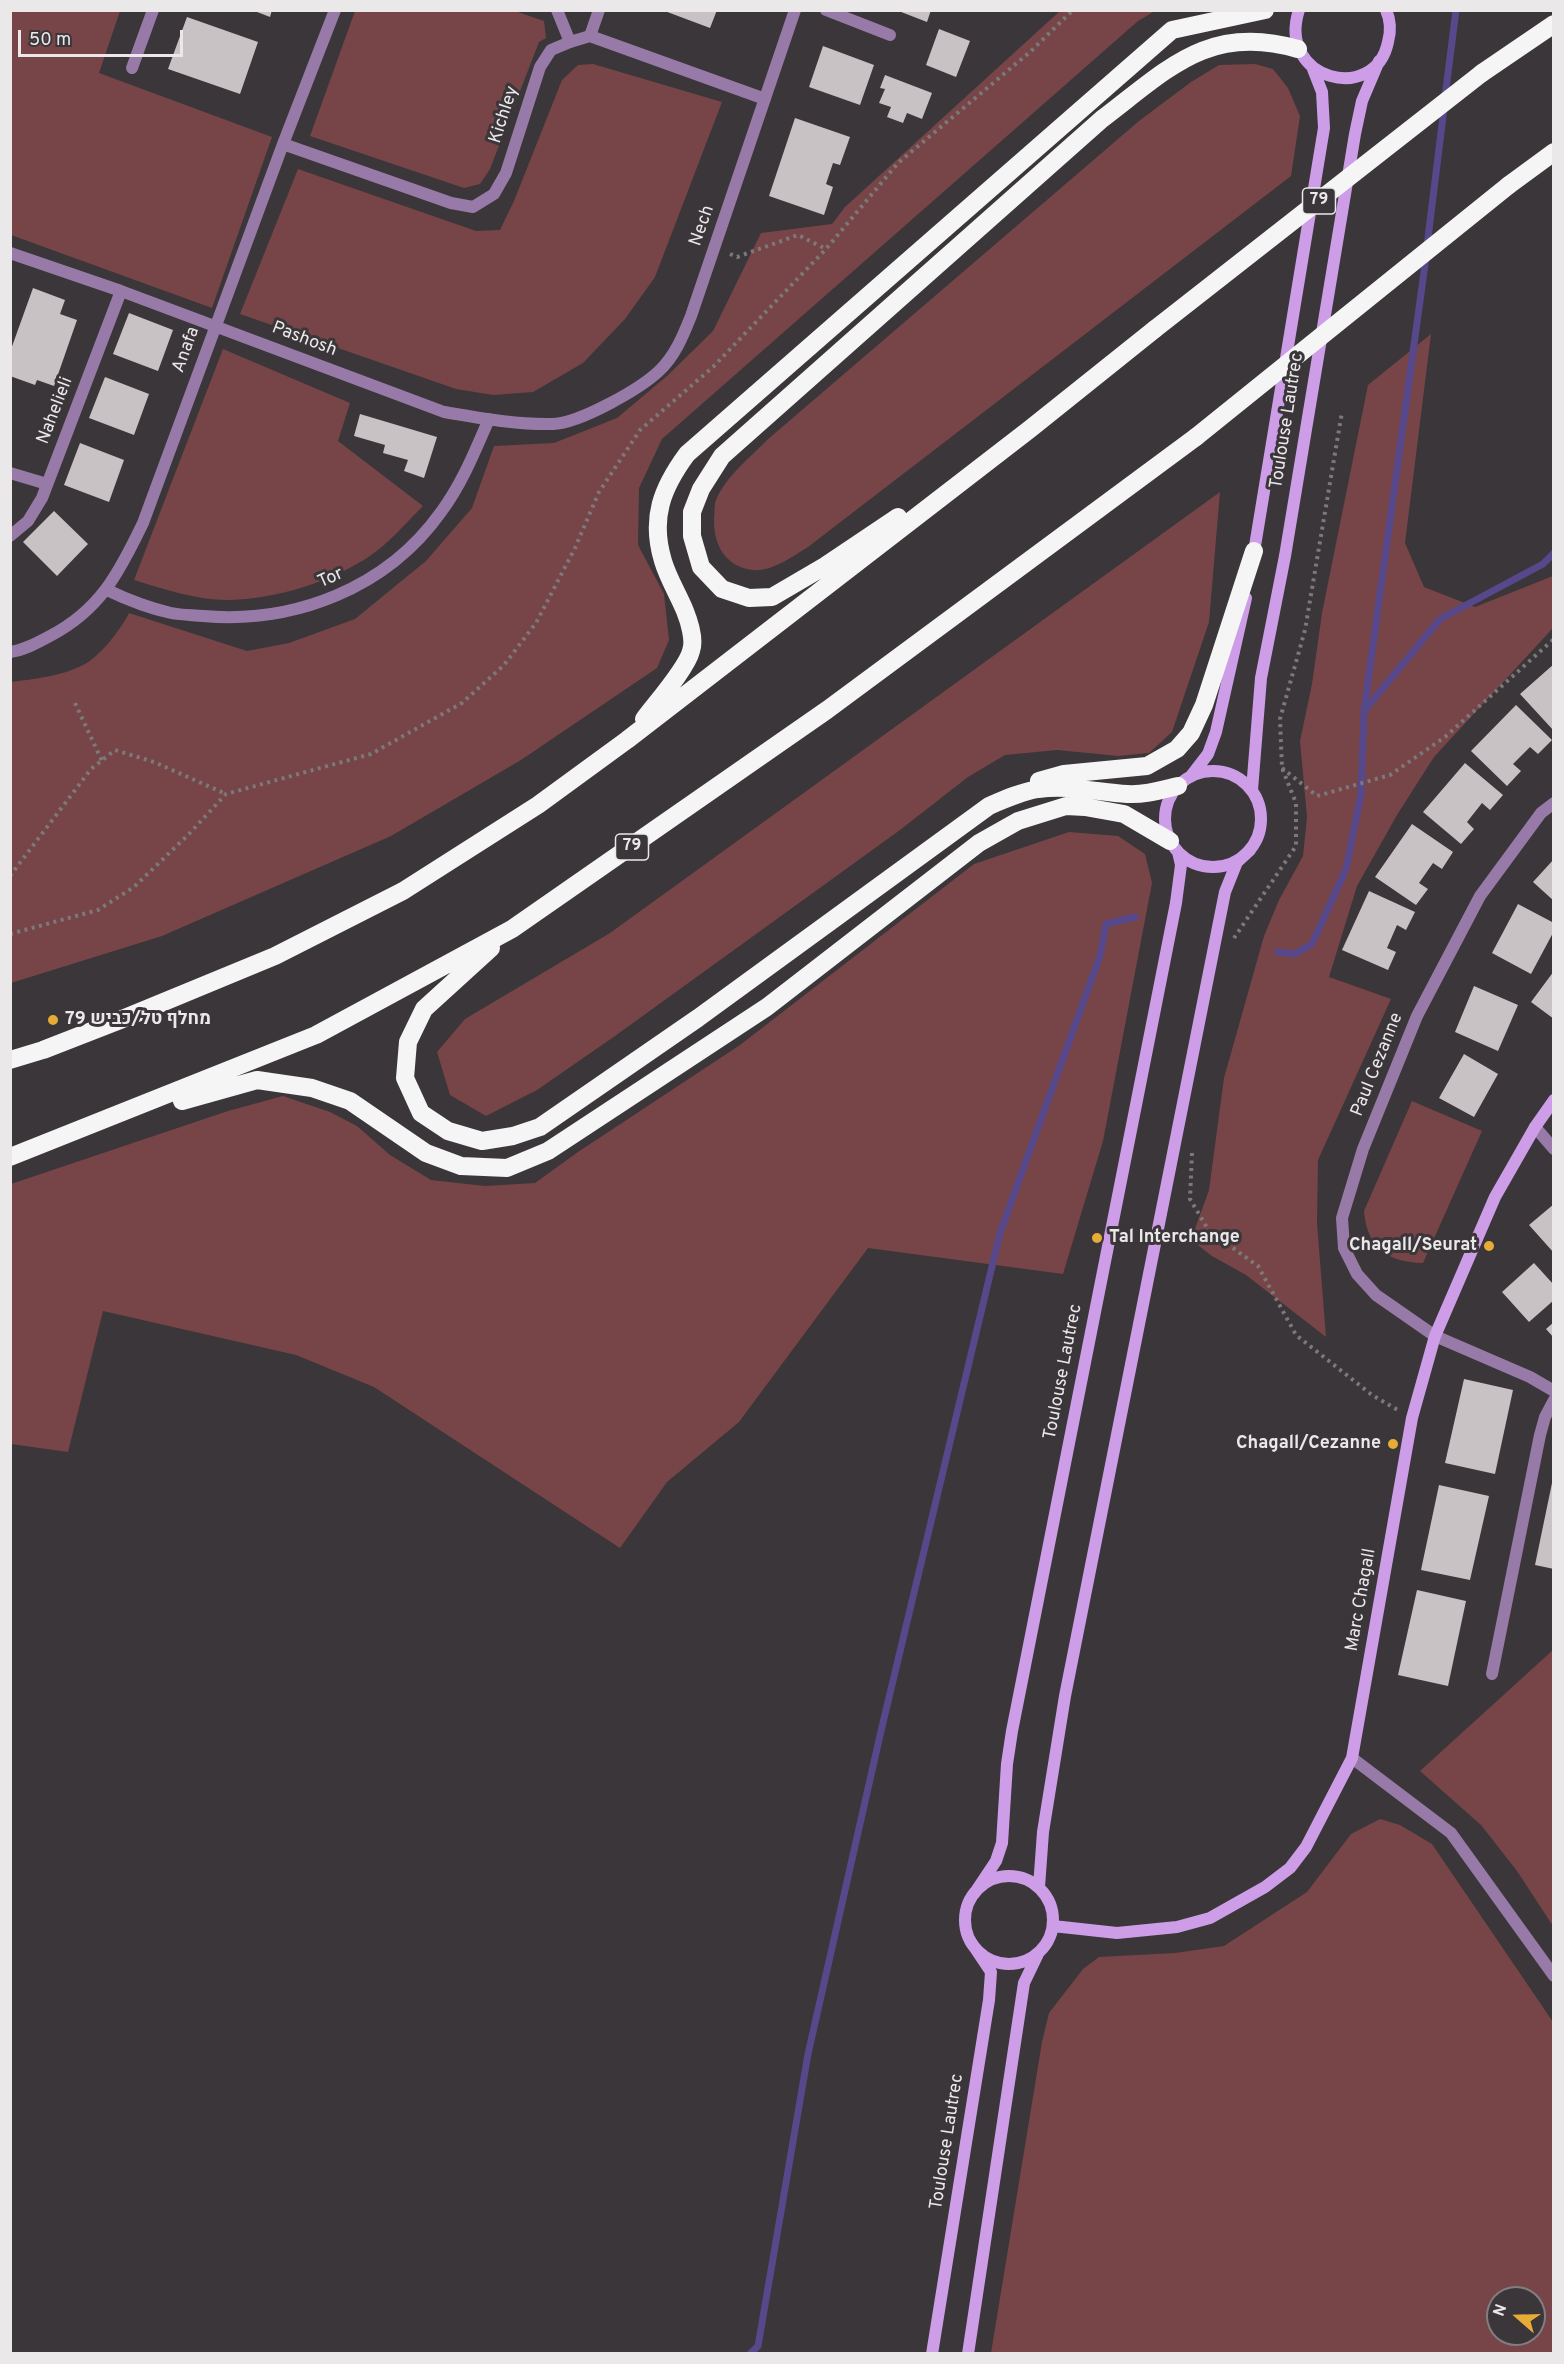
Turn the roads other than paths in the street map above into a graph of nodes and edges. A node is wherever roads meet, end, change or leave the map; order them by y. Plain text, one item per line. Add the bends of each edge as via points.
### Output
1 (153, 10) edge
2 (335, 10) edge
3 (557, 10) edge
4 (599, 10) edge
5 (795, 10) edge
6 (826, 10) edge
7 (1204, 10) edge
8 (1265, 10) edge
9 (1299, 10) edge
10 (1386, 10) edge
11 (1554, 24) edge
12 (1172, 30) junction
13 (890, 35) dead end
14 (590, 36) junction
15 (570, 42) junction
16 (1298, 49) junction
17 (1379, 62) junction
18 (132, 68) dead end
19 (1313, 69) junction
20 (765, 99) junction
21 (283, 144) junction
22 (1554, 152) edge
23 (10, 253) edge
24 (121, 291) junction
25 (215, 326) junction
26 (590, 412) joint
27 (489, 419) junction
28 (1029, 429) junction
29 (10, 472) edge
30 (47, 484) junction
31 (10, 536) edge
32 (1254, 551) junction
33 (107, 590) junction
34 (10, 652) edge
35 (627, 740) junction
36 (1185, 781) junction
37 (1252, 790) junction
38 (1554, 803) edge
39 (989, 806) junction
40 (1174, 846) junction
41 (1250, 850) junction
42 (512, 929) junction
43 (10, 1060) edge
44 (1554, 1100) edge
45 (93, 1126) junction
46 (1535, 1127) junction
47 (1554, 1149) edge
48 (10, 1157) edge
49 (1435, 1336) junction
50 (1554, 1391) edge
51 (1554, 1400) edge
52 (1492, 1674) dead end
53 (1352, 1758) junction
54 (1039, 1887) junction
55 (974, 1894) junction
56 (1053, 1926) junction
57 (971, 1942) junction
58 (1038, 1954) junction
59 (1554, 1976) edge
60 (932, 2354) edge
61 (968, 2354) edge

1 - 18 street
2 - 21 street, Anafa
3 - 15 street
4 - 14 street
5 - 20 street, Nech
6 - 13 street
7 - 12 highway
8 - 12 highway
9 - 16 main road via 1295,22
10 - 17 main road, Toulouse Lautrec via 1390,32
11 - 28 highway, 79, bridge via 1482,73
12 - 35 highway via 687,454 672,474 657,518 663,562 689,622 692,651
14 - 15 street, Kichley
14 - 20 street
15 - 21 street, Kichley via 551,50 540,67 506,173 494,194 473,207 451,203
16 - 19 main road, Toulouse Lautrec
16 - 28 highway via 1252,40 1216,45 1167,70 1102,119 722,456 692,512 692,536 701,567 722,589 749,598 772,597 825,566
17 - 19 main road via 1355,77 1326,76
17 - 37 main road, Toulouse Lautrec via 1362,101 1355,134 1261,678
19 - 32 main road, Toulouse Lautrec via 1322,92 1324,128
20 - 26 street, Nech via 677,348 659,371 621,398
21 - 25 street, Anafa
22 - 42 highway, 79, bridge via 1196,437 827,710
23 - 24 street, Pashosh
24 - 25 street, Pashosh
24 - 30 street, Nahelieli
25 - 27 street, Pashosh via 444,412
25 - 33 street, Anafa via 143,523
26 - 27 street, Pashosh via 556,424
27 - 33 street, Tor via 442,512 417,542 386,569 352,590 316,605 280,613 219,618 173,614
28 - 35 highway, 79
29 - 30 street
30 - 31 street, Nahelieli via 28,521
32 - 36 main road, Toulouse Lautrec via 1216,732 1208,754
32 - 39 highway via 1204,705 1191,733 1177,749 1147,766 1064,774 1031,783
33 - 34 street, Anafa via 72,624
35 - 43 highway, 79 via 538,805 403,891 275,956
36 - 37 main road via 1204,771 1218,771 1243,780
36 - 39 highway via 1149,793 1037,789
36 - 40 main road via 1170,798 1166,812 1166,827
37 - 41 main road via 1260,804 1262,820
38 - 49 street, Paul Cezanne via 1541,813 1480,896 1417,1016 1363,1149 1342,1218 1344,1248 1357,1274 1376,1295
39 - 42 highway via 698,1018 540,1127 482,1141 447,1131 421,1113 405,1078 408,1042 424,1009
40 - 41 main road via 1191,861 1206,866 1238,861
40 - 45 highway via 1124,814 1086,807 1066,806 1018,820 979,843 767,1007 548,1151 507,1168 461,1166 426,1153 350,1101 312,1088 257,1080
40 - 55 main road, Toulouse Lautrec via 1181,865 1176,903 1017,1698 1006,1764 1002,1843 996,1861
41 - 54 main road via 1237,862 1225,892 1065,1696 1043,1832
42 - 45 highway, 79 via 316,1035
44 - 46 main road, Marc Chagall
45 - 48 highway, 79
46 - 47 street
46 - 49 main road, Marc Chagall via 1495,1197
49 - 50 street, Paul Cezanne
49 - 53 main road, Marc Chagall via 1412,1418
51 - 52 street via 1540,1436
53 - 56 main road, Marc Chagall via 1306,1847 1290,1868 1241,1901 1210,1918 1177,1927 1117,1933
53 - 59 street via 1451,1833
54 - 55 main road via 1012,1876 984,1884
54 - 56 main road via 1053,1911
55 - 57 main road via 965,1918
56 - 58 main road
57 - 58 main road via 989,1960 1001,1964 1021,1963
57 - 60 main road, Toulouse Lautrec via 991,1972 989,2000
58 - 61 main road via 1024,1983

